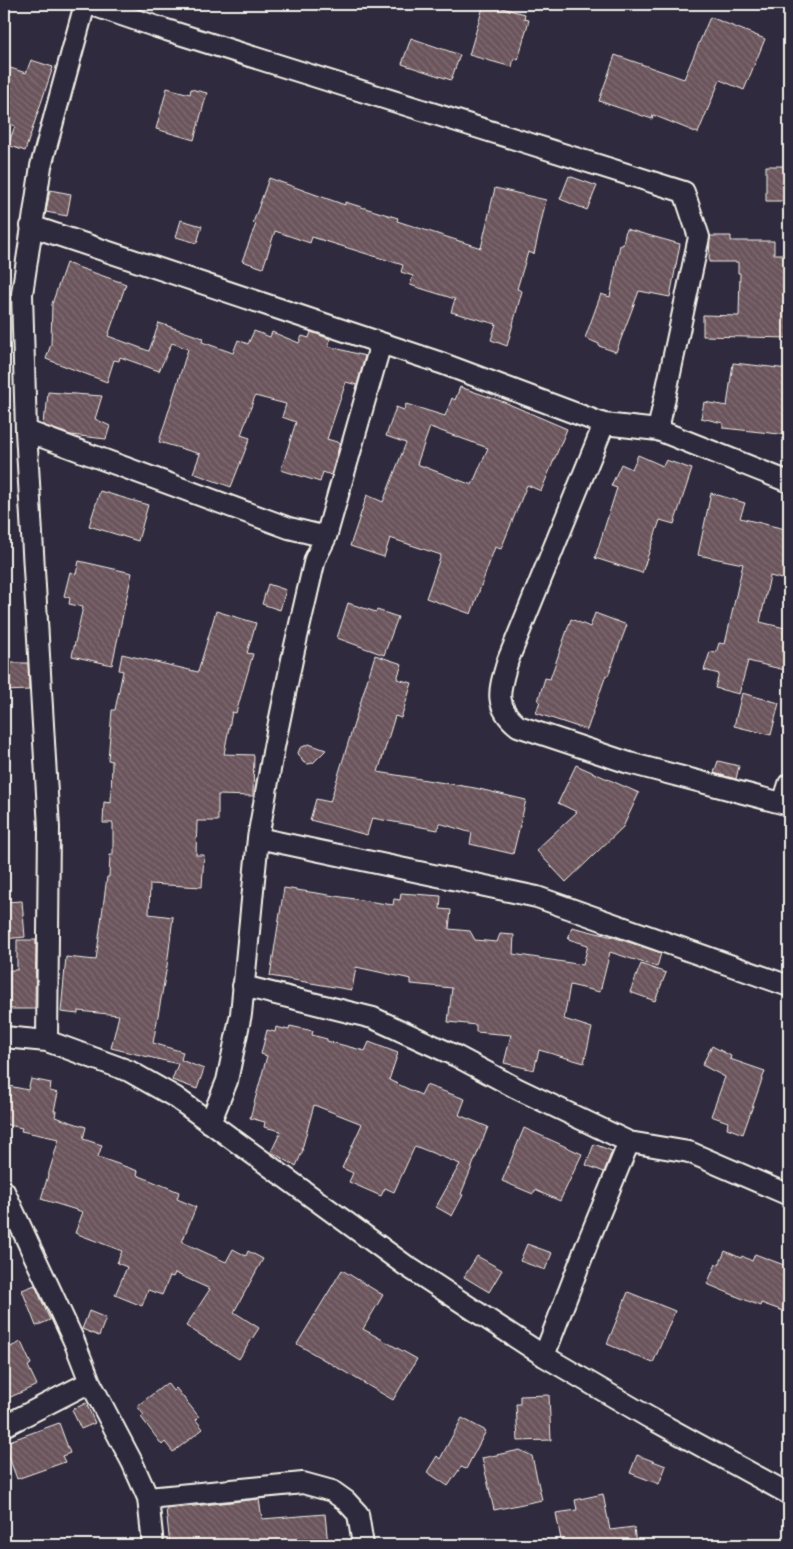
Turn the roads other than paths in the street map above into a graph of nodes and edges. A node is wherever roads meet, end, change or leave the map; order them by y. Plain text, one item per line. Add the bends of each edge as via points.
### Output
1 (85, 4) edge
2 (89, 4) edge
3 (31, 226) junction
4 (381, 343) junction
5 (604, 424) junction
6 (658, 430) junction
7 (26, 431) junction
8 (789, 482) edge
9 (326, 537) junction
10 (787, 797) edge
11 (258, 838) junction
12 (243, 986) junction
13 (789, 986) edge
14 (4, 1037) edge
15 (46, 1041) junction
16 (210, 1123) junction
17 (629, 1142) junction
18 (4, 1191) edge
19 (789, 1195) edge
20 (544, 1356) junction
21 (90, 1382) junction
22 (4, 1426) edge
23 (789, 1494) edge
24 (148, 1498) junction
25 (153, 1545) edge
26 (363, 1545) edge

1 - 3 street via 40,166
2 - 6 street via 684,192 698,237
3 - 4 street
3 - 7 street via 22,294
4 - 5 street
4 - 9 street
5 - 6 street
5 - 10 street via 508,660 499,694 506,717 518,726 629,763
6 - 8 street
7 - 9 street via 290,528
7 - 15 street via 48,828
9 - 11 street via 316,559 294,650
11 - 12 street
11 - 13 street via 537,897
12 - 16 street via 241,1014 227,1082
12 - 17 street via 372,1018
14 - 15 street
15 - 16 street via 129,1071 175,1097
16 - 20 street via 405,1265
17 - 19 street via 688,1152
17 - 20 street
18 - 21 street via 74,1340
20 - 23 street
21 - 22 street
21 - 24 street
24 - 25 street
24 - 26 street via 303,1483 332,1491 346,1501 358,1514

